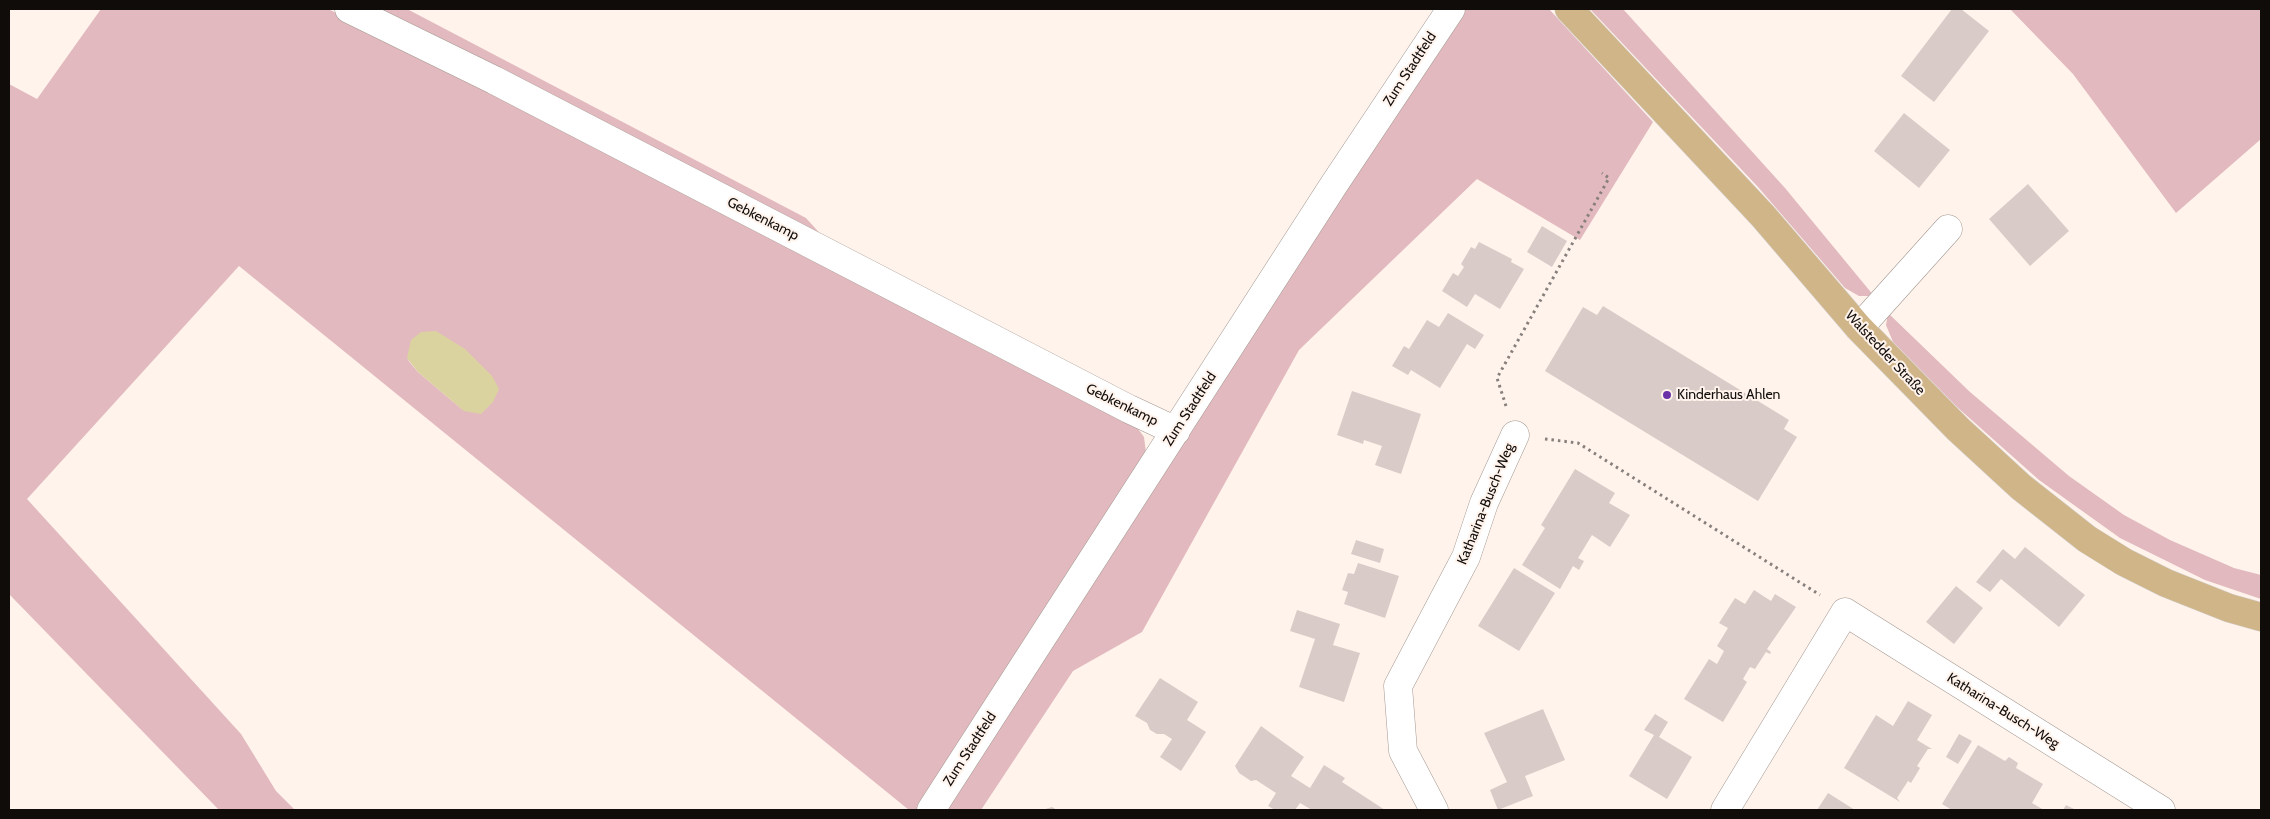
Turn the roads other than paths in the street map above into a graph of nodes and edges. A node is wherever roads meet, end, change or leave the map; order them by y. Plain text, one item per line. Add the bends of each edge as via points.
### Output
1 (349, 9) edge
2 (1451, 9) edge
3 (1569, 9) edge
4 (1948, 229) dead end
5 (1859, 328) junction
6 (1176, 431) junction
7 (1515, 435) road end
8 (2261, 617) edge
9 (930, 810) edge
10 (1434, 810) edge
11 (1725, 810) edge
12 (2161, 810) edge

1 - 6 street, Gebkenkamp via 494,80
2 - 6 street, Zum Stadtfeld
3 - 5 main road, Walstedder Straße via 1763,216
4 - 5 street
5 - 8 main road, Walstedder Straße via 1958,429 2021,487 2087,540 2166,584
6 - 9 street, Zum Stadtfeld
7 - 10 street, Katharina-Busch-Weg via 1484,503 1466,557 1398,686 1403,750
11 - 12 street, Katharina-Busch-Weg via 1845,612

